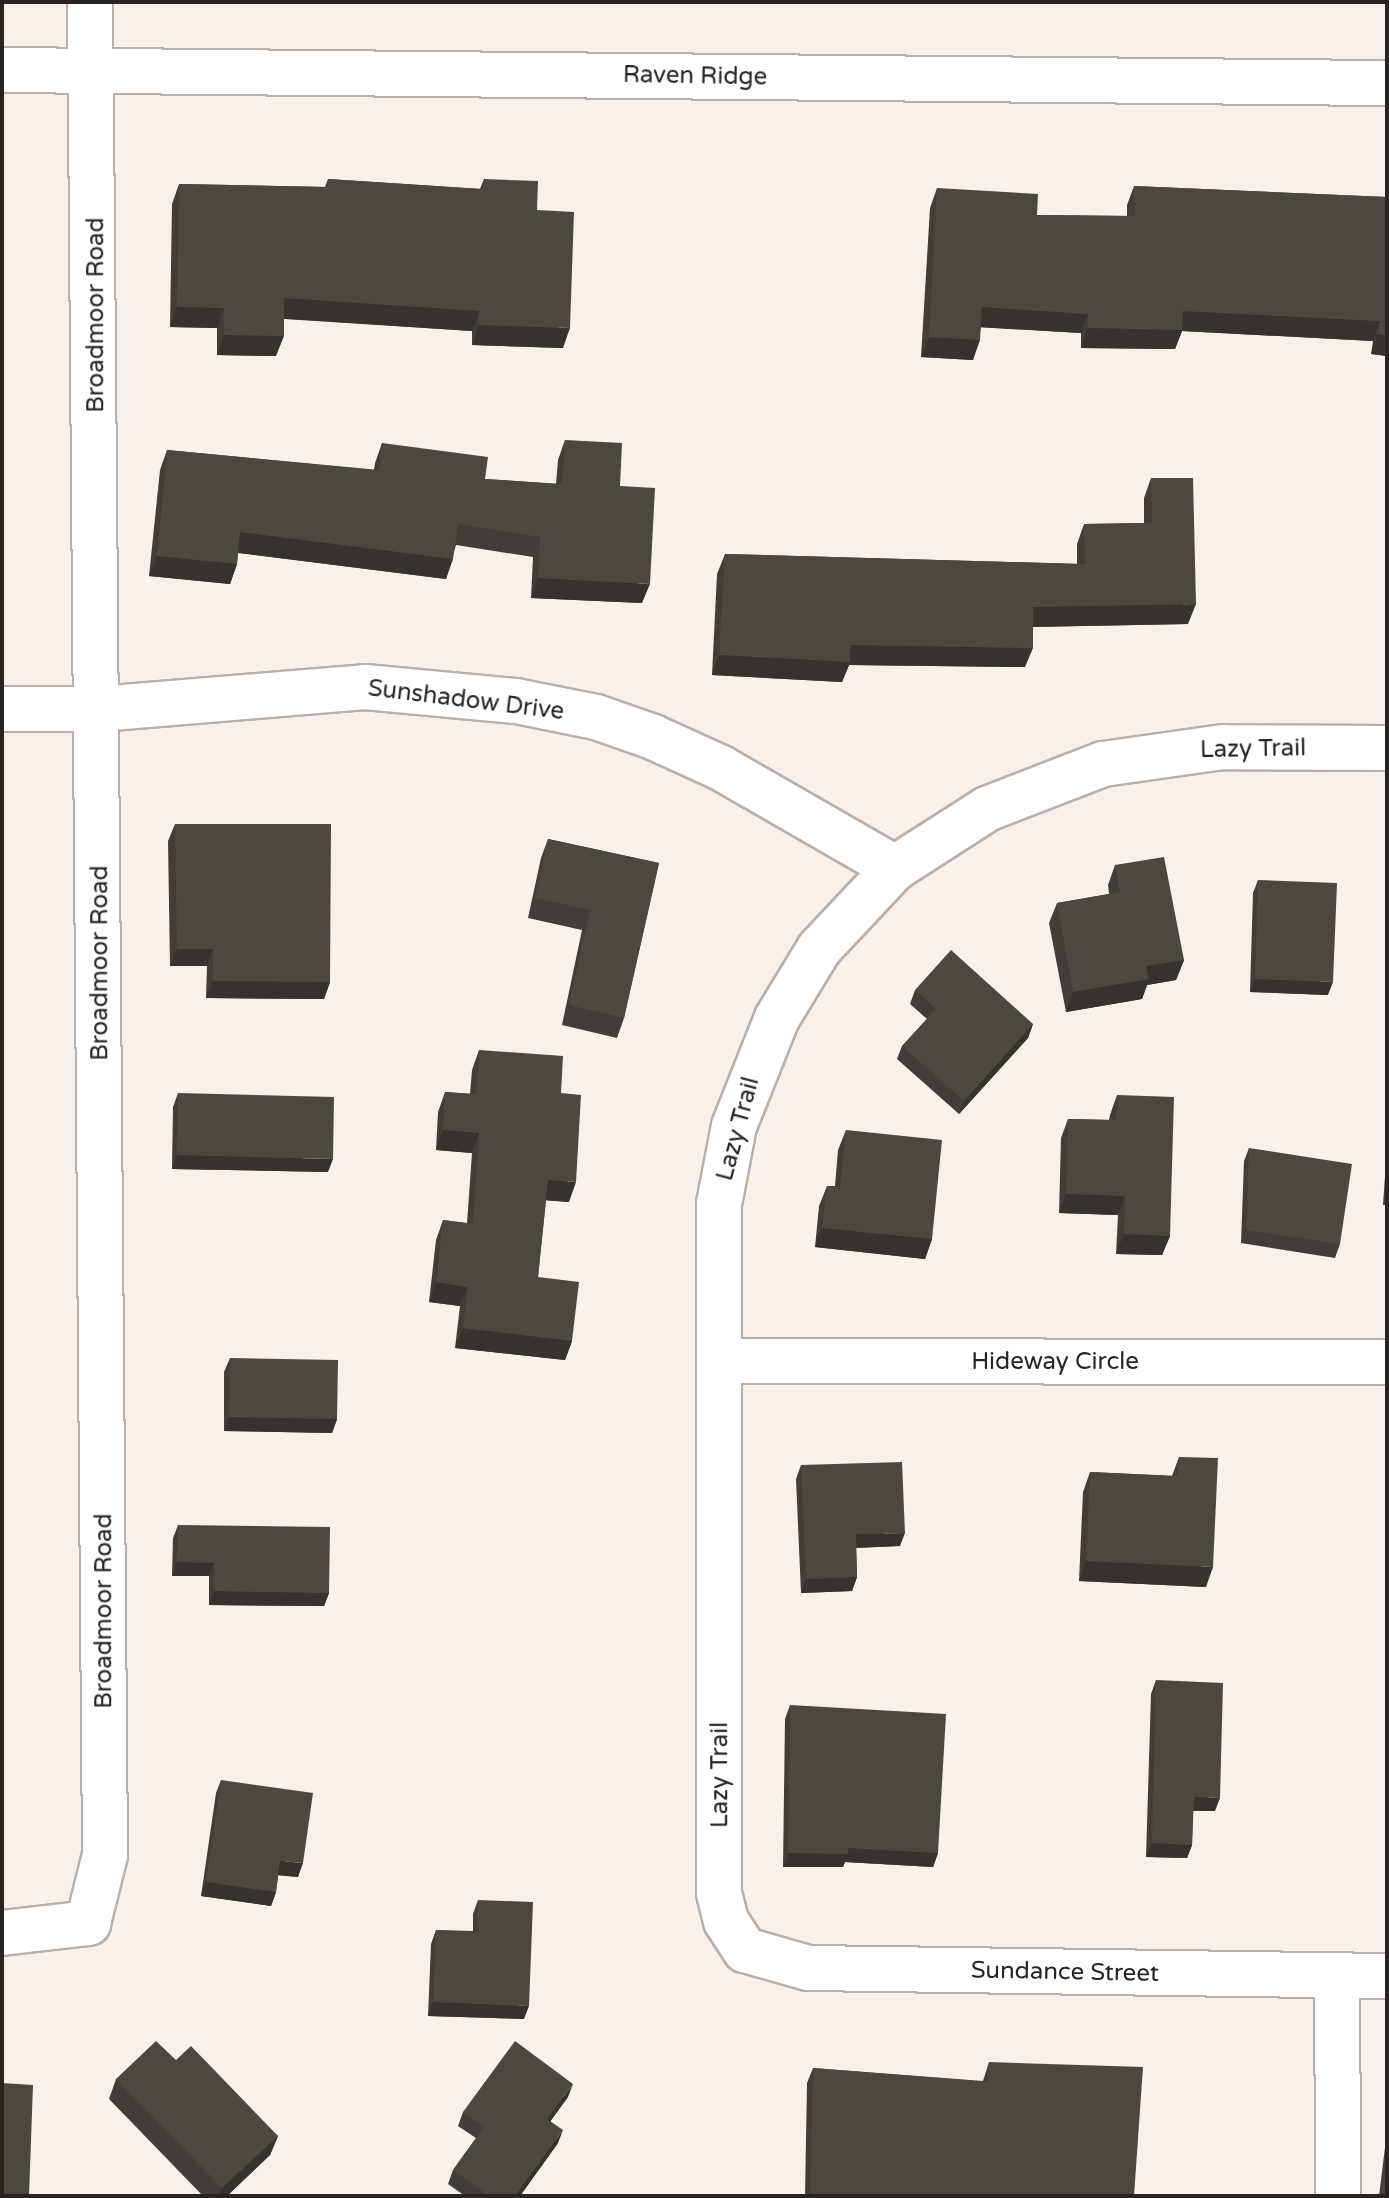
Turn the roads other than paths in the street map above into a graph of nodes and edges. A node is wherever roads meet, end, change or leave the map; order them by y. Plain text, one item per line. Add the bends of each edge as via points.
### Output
1 (90, 2) edge
2 (2, 70) edge
3 (92, 71) junction
4 (1387, 83) edge
5 (2, 709) edge
6 (99, 709) junction
7 (1387, 748) edge
8 (895, 868) junction
9 (722, 1361) junction
10 (1387, 1362) edge
11 (2, 1933) edge
12 (745, 1950) joint
13 (1387, 1976) edge
14 (1337, 1977) junction
15 (1338, 2196) edge

1 - 3 street, Broadmoor Road
2 - 3 street, Raven Ridge
3 - 4 street, Raven Ridge
3 - 6 street, Broadmoor Road
5 - 6 street, Sunshadow Drive
6 - 8 street, Sunshadow Drive via 365,687 529,703 596,717 653,737 721,768
6 - 11 street, Broadmoor Road via 105,1855 88,1923
7 - 8 street, Lazy Trail via 1223,747 1103,764 987,809
8 - 9 street, Lazy Trail via 819,949 777,1018 746,1089 719,1204
9 - 10 street, Hideway Circle
9 - 12 street, Lazy Trail via 719,1893 726,1921
12 - 14 street, Sundance Street via 808,1968
13 - 14 street, Sundance Street
14 - 15 street

